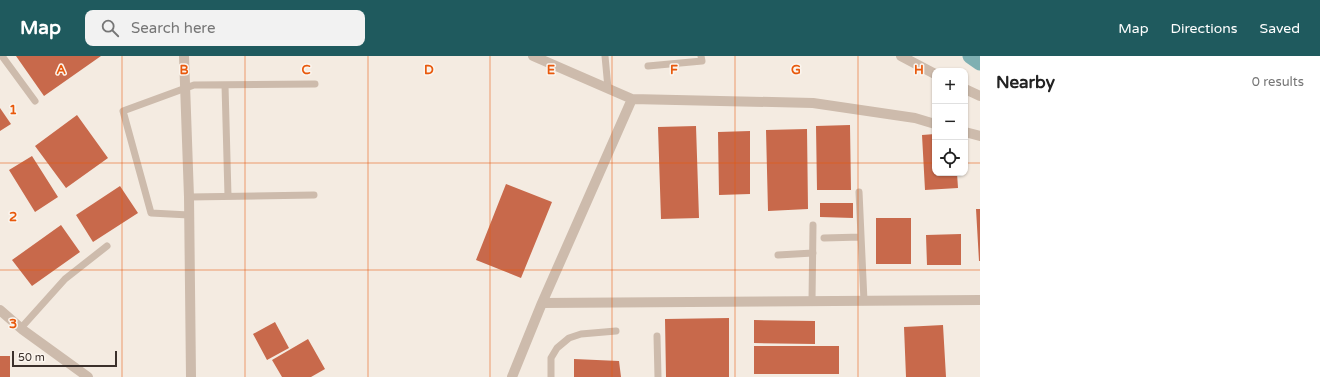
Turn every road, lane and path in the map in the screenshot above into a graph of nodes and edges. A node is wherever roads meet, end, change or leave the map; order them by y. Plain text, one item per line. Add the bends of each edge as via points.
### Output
1 (2, 56) edge
2 (184, 56) edge
3 (533, 56) edge
4 (605, 56) edge
5 (702, 56) edge
6 (901, 56) edge
7 (648, 66) dead end
8 (932, 72) edge
9 (315, 84) dead end
10 (225, 85) junction
11 (185, 88) junction
12 (608, 88) junction
13 (968, 90) edge
14 (980, 96) edge
15 (632, 99) junction
16 (35, 101) dead end
17 (932, 123) edge
18 (968, 133) edge
19 (980, 136) edge
20 (859, 192) dead end
21 (314, 195) dead end
22 (228, 196) junction
23 (189, 197) junction
24 (189, 215) junction
25 (814, 226) dead end
26 (824, 238) dead end
27 (861, 238) junction
28 (107, 246) dead end
29 (813, 253) junction
30 (778, 255) dead end
31 (980, 300) edge
32 (812, 301) junction
33 (864, 301) junction
34 (542, 303) junction
35 (1, 313) edge
36 (21, 328) junction
37 (616, 331) dead end
38 (657, 336) dead end
39 (88, 377) edge
40 (191, 377) edge
41 (512, 377) edge
42 (551, 377) edge
43 (658, 377) edge

1 - 16 lane
2 - 11 street
3 - 12 street
4 - 12 lane
5 - 7 lane via 702,61
6 - 8 street
9 - 10 lane
10 - 11 lane via 194,85
10 - 22 lane
11 - 23 street
11 - 24 lane via 123,111 151,213
12 - 15 street
13 - 14 street
15 - 17 street via 813,103 915,118
15 - 34 street
18 - 19 street
20 - 27 lane
21 - 22 lane
22 - 23 lane
23 - 24 street
24 - 40 street
25 - 29 lane
26 - 27 lane
27 - 33 lane
28 - 36 lane via 65,279
29 - 30 lane
29 - 32 lane
31 - 33 street
32 - 33 street
32 - 34 street
34 - 41 street
35 - 36 street
36 - 39 street
37 - 42 lane via 581,334 569,338 557,348 551,358
38 - 43 lane

